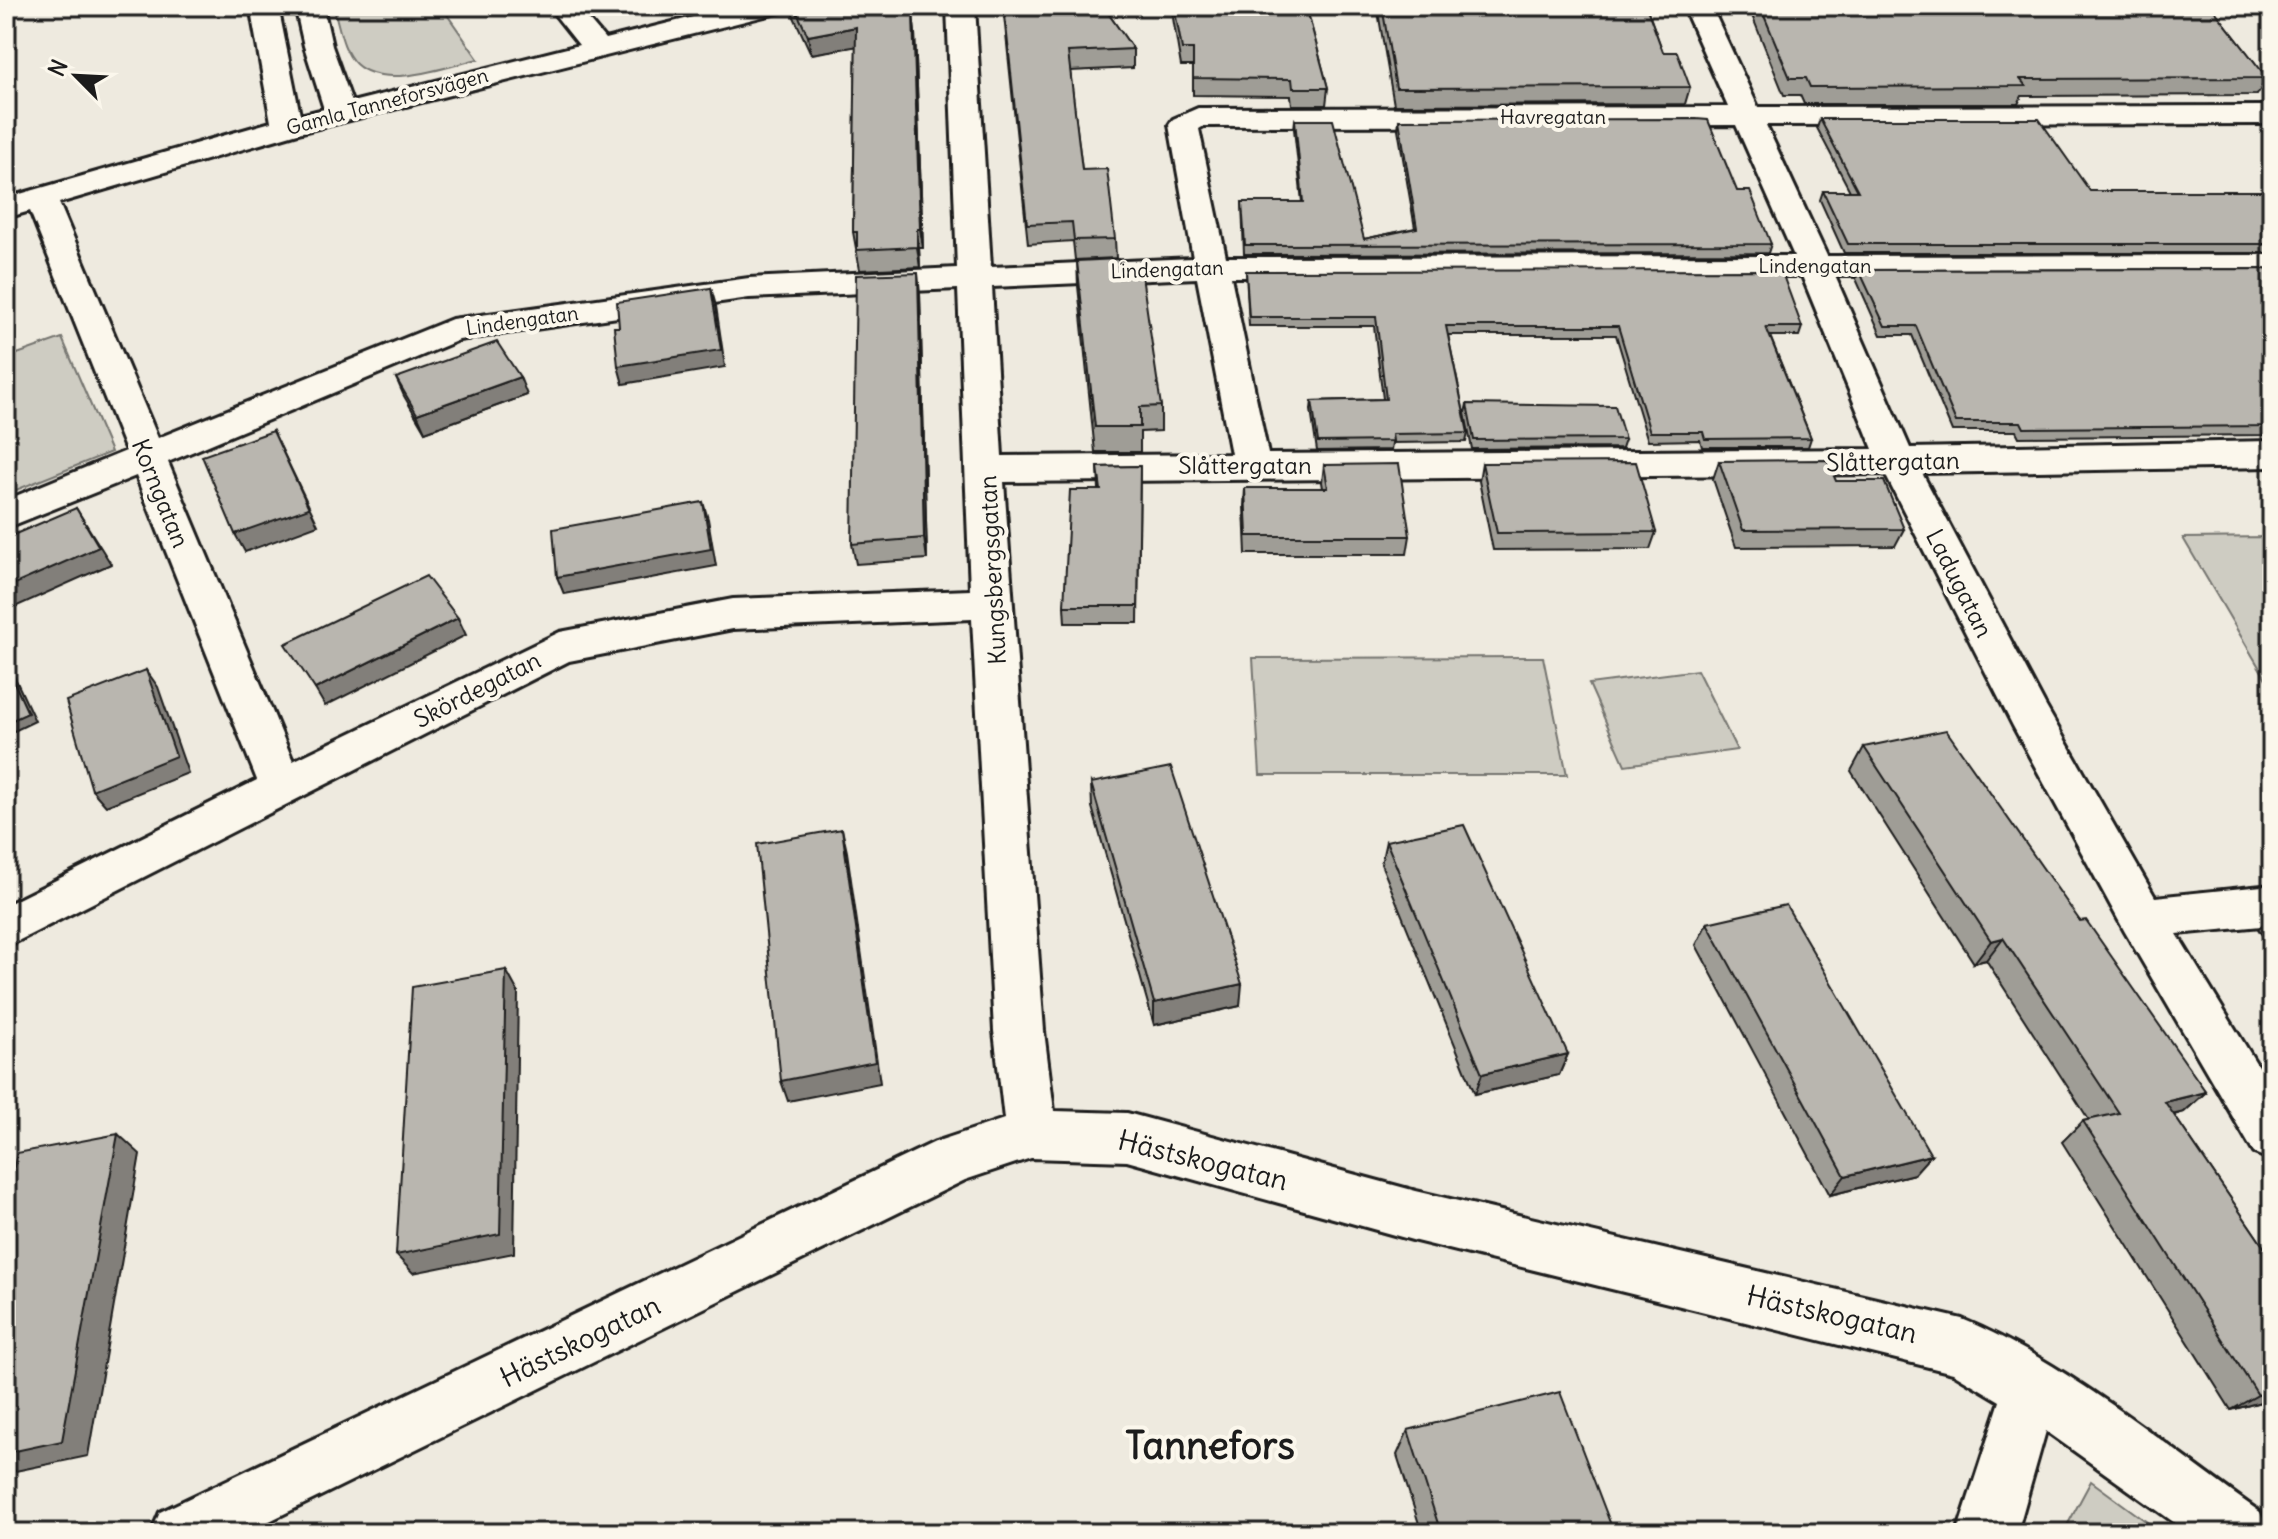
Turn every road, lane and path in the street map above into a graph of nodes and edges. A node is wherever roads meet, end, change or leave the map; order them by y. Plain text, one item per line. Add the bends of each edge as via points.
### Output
1 (264, 6) edge
2 (309, 6) edge
3 (562, 6) edge
4 (771, 6) edge
5 (961, 6) edge
6 (1697, 6) edge
7 (597, 48) junction
8 (341, 113) junction
9 (2272, 115) edge
10 (1749, 116) junction
11 (287, 127) junction
12 (41, 198) junction
13 (6, 208) edge
14 (1814, 265) junction
15 (2272, 265) edge
16 (1209, 267) junction
17 (974, 278) junction
18 (2272, 454) edge
19 (146, 456) junction
20 (1897, 461) junction
21 (1252, 465) junction
22 (987, 469) junction
23 (6, 515) edge
24 (991, 604) junction
25 (282, 787) junction
26 (2272, 905) edge
27 (2142, 918) junction
28 (6, 927) edge
29 (1031, 1134) junction
30 (2272, 1136) edge
31 (2032, 1390) junction
32 (246, 1518) edge
33 (181, 1533) edge
34 (1987, 1533) edge
35 (2239, 1533) edge

1 - 11 street
2 - 8 street
3 - 7 street
4 - 7 street, Gamla Tanneforsvägen
5 - 17 street, Kungsbergsgatan
6 - 10 street, Ladugatan
7 - 8 street, Gamla Tanneforsvägen
8 - 11 street, Gamla Tanneforsvägen
9 - 10 street, Havregatan
10 - 14 street, Ladugatan
10 - 16 street, Havregatan via 1198,117 1184,125 1184,131
11 - 12 street, Gamla Tanneforsvägen
12 - 13 street, Gamla Tanneforsvägen
12 - 19 street, Korngatan
14 - 15 street, Lindengatan
14 - 16 street, Lindengatan
14 - 20 street, Ladugatan
16 - 17 street, Lindengatan
16 - 21 street, Havregatan
17 - 19 street, Lindengatan via 749,288 452,330
17 - 22 street, Kungsbergsgatan
18 - 20 street, Slåttergatan
19 - 23 street, Lindengatan
19 - 25 street, Korngatan
20 - 21 street, Slåttergatan
20 - 27 street, Ladugatan via 2028,714
21 - 22 street, Slåttergatan
22 - 24 street, Kungsbergsgatan
24 - 25 street, Skördegatan via 733,614 560,647
24 - 29 street, Kungsbergsgatan via 1019,1031
25 - 28 street, Skördegatan
26 - 27 street
27 - 30 street, Ladugatan
29 - 31 street, Hästskogatan via 1127,1137 1416,1216 1936,1339 1962,1347
29 - 32 street, Hästskogatan via 953,1159
31 - 34 street
31 - 35 street, Hästskogatan
32 - 33 street, Hästskogatan

